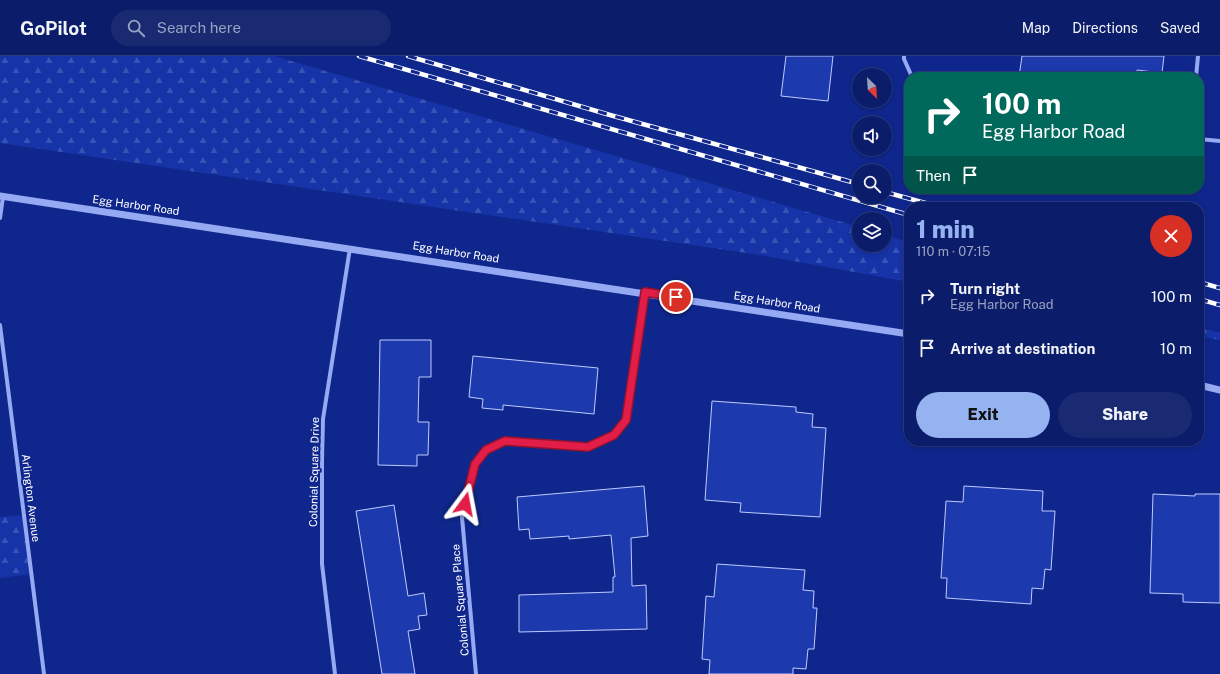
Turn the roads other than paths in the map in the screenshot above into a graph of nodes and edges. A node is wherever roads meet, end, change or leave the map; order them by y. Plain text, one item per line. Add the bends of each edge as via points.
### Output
1 (904, 56) edge
2 (1198, 56) edge
3 (910, 72) edge
4 (1196, 72) edge
5 (1204, 139) edge
6 (1220, 141) edge
7 (1, 197) edge
8 (0, 218) edge
9 (350, 247) junction
10 (645, 292) junction
11 (0, 324) edge
12 (904, 333) edge
13 (1204, 386) edge
14 (1220, 390) edge
15 (44, 674) edge
16 (335, 674) edge
17 (476, 674) edge

1 - 3 street
2 - 4 street
5 - 6 street
7 - 8 street
7 - 9 street, Egg Harbor Road
9 - 10 street, Egg Harbor Road
9 - 16 street, Colonial Square Drive via 323,419 322,564
10 - 12 street, Egg Harbor Road
10 - 17 street, Colonial Square Place via 626,420 614,435 588,447 505,441 486,450 475,464 462,518
11 - 15 street, Arlington Avenue
13 - 14 street

